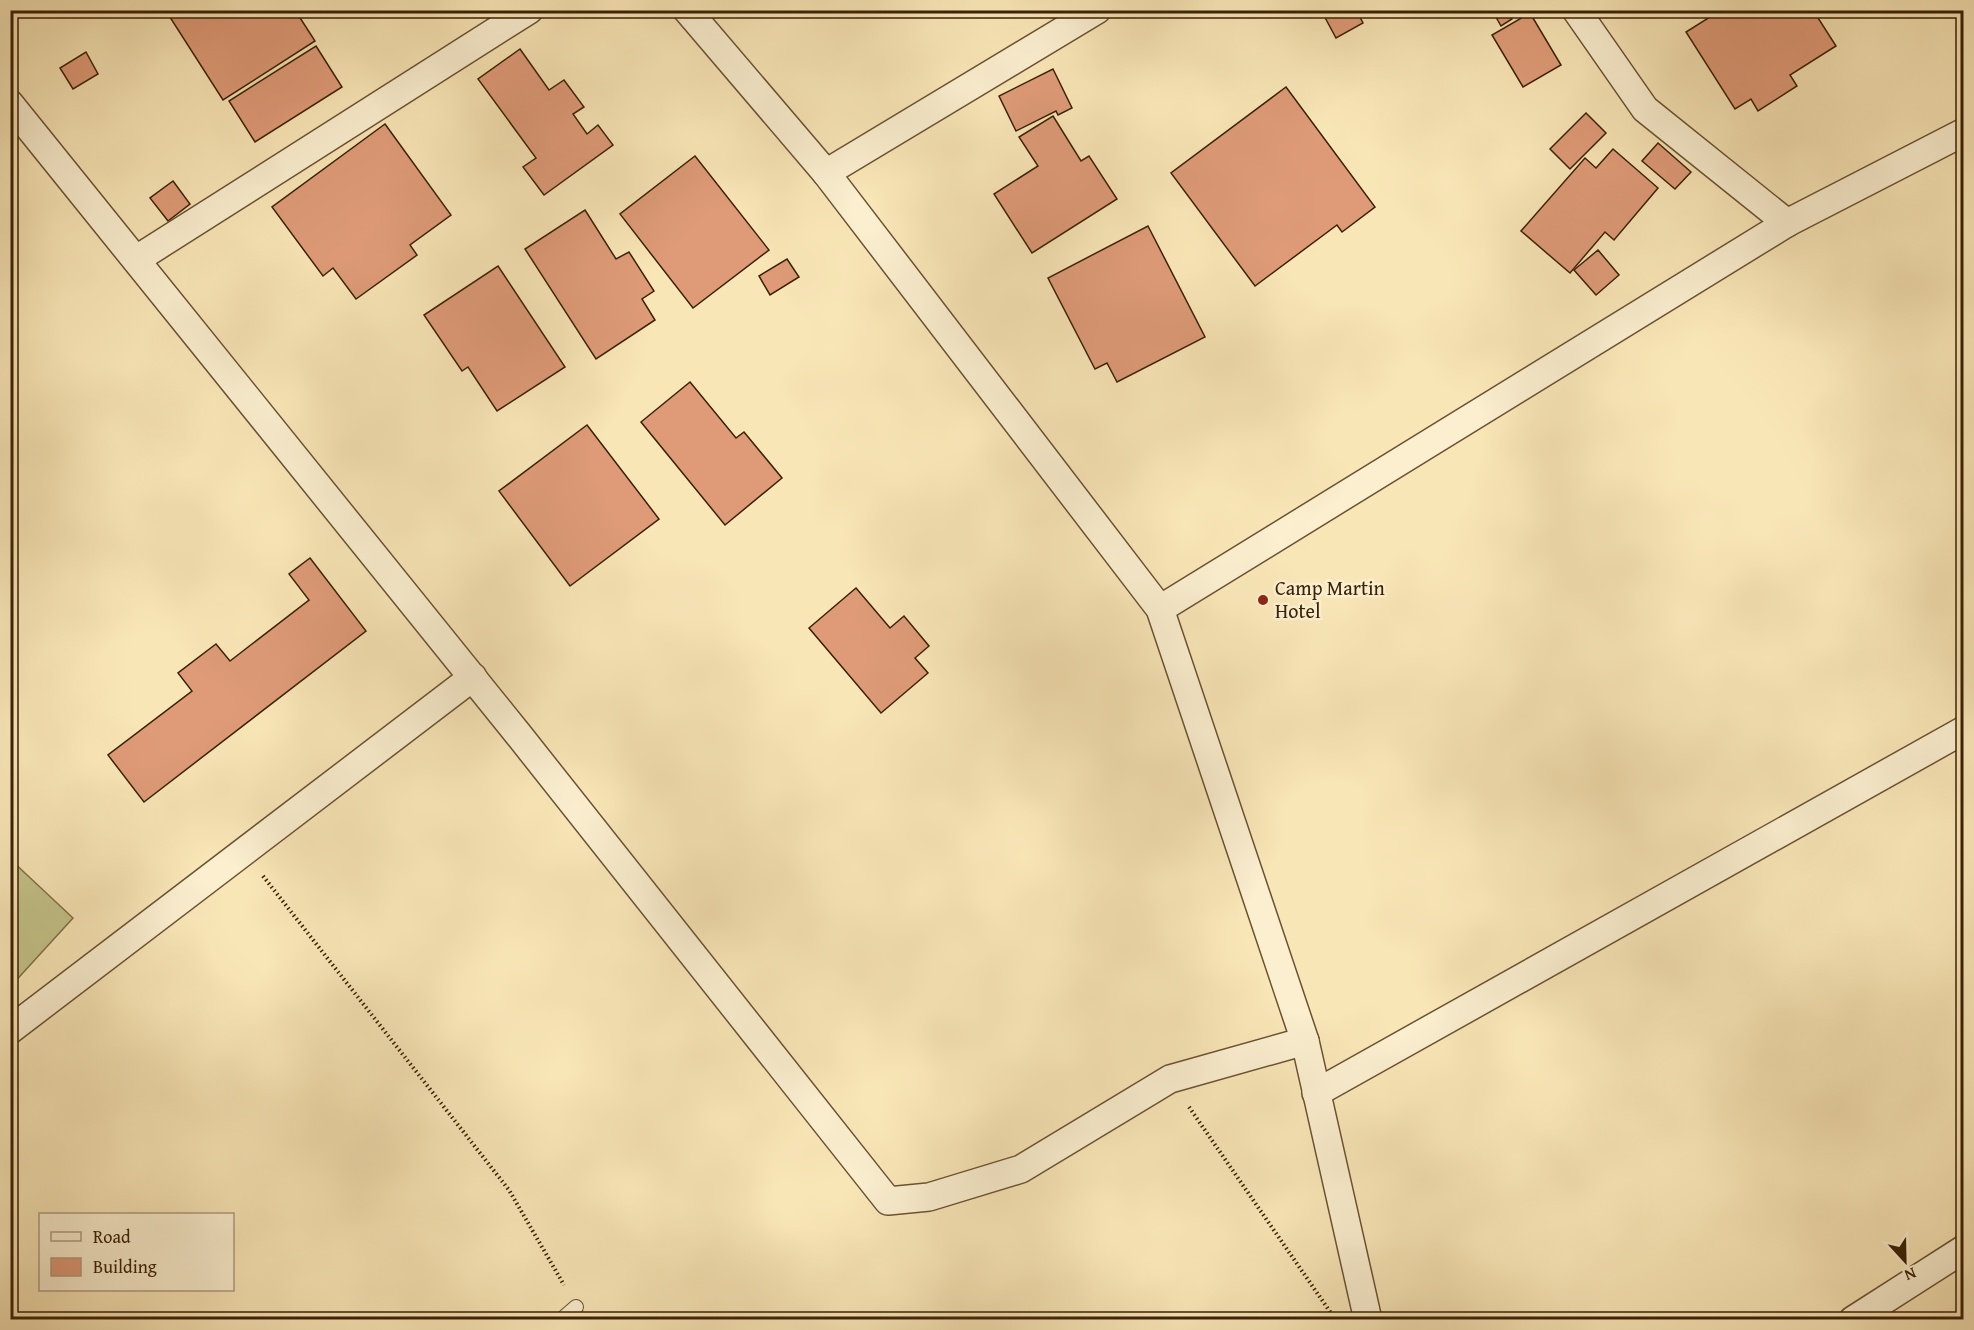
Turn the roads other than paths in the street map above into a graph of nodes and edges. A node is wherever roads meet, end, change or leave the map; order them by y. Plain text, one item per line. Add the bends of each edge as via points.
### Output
1 (529, 10) edge
2 (687, 10) edge
3 (1097, 10) edge
4 (1576, 10) edge
5 (10, 104) edge
6 (1964, 132) edge
7 (826, 173) junction
8 (1786, 223) junction
9 (137, 259) junction
10 (1160, 609) junction
11 (473, 677) junction
12 (1964, 730) edge
13 (10, 1030) edge
14 (1305, 1041) junction
15 (1316, 1093) junction
16 (1964, 1249) edge
17 (576, 1307) road end
18 (561, 1320) edge
19 (1368, 1320) edge
20 (1853, 1320) edge

1 - 9 street
2 - 7 street
3 - 7 street
4 - 8 street via 1645,109
5 - 9 street
6 - 8 street
7 - 10 street
8 - 10 street
9 - 11 street
10 - 14 street
11 - 13 street
11 - 14 street via 888,1201 929,1197 1021,1169 1170,1079
12 - 15 street
14 - 15 street
15 - 19 street
16 - 20 street
17 - 18 lane

